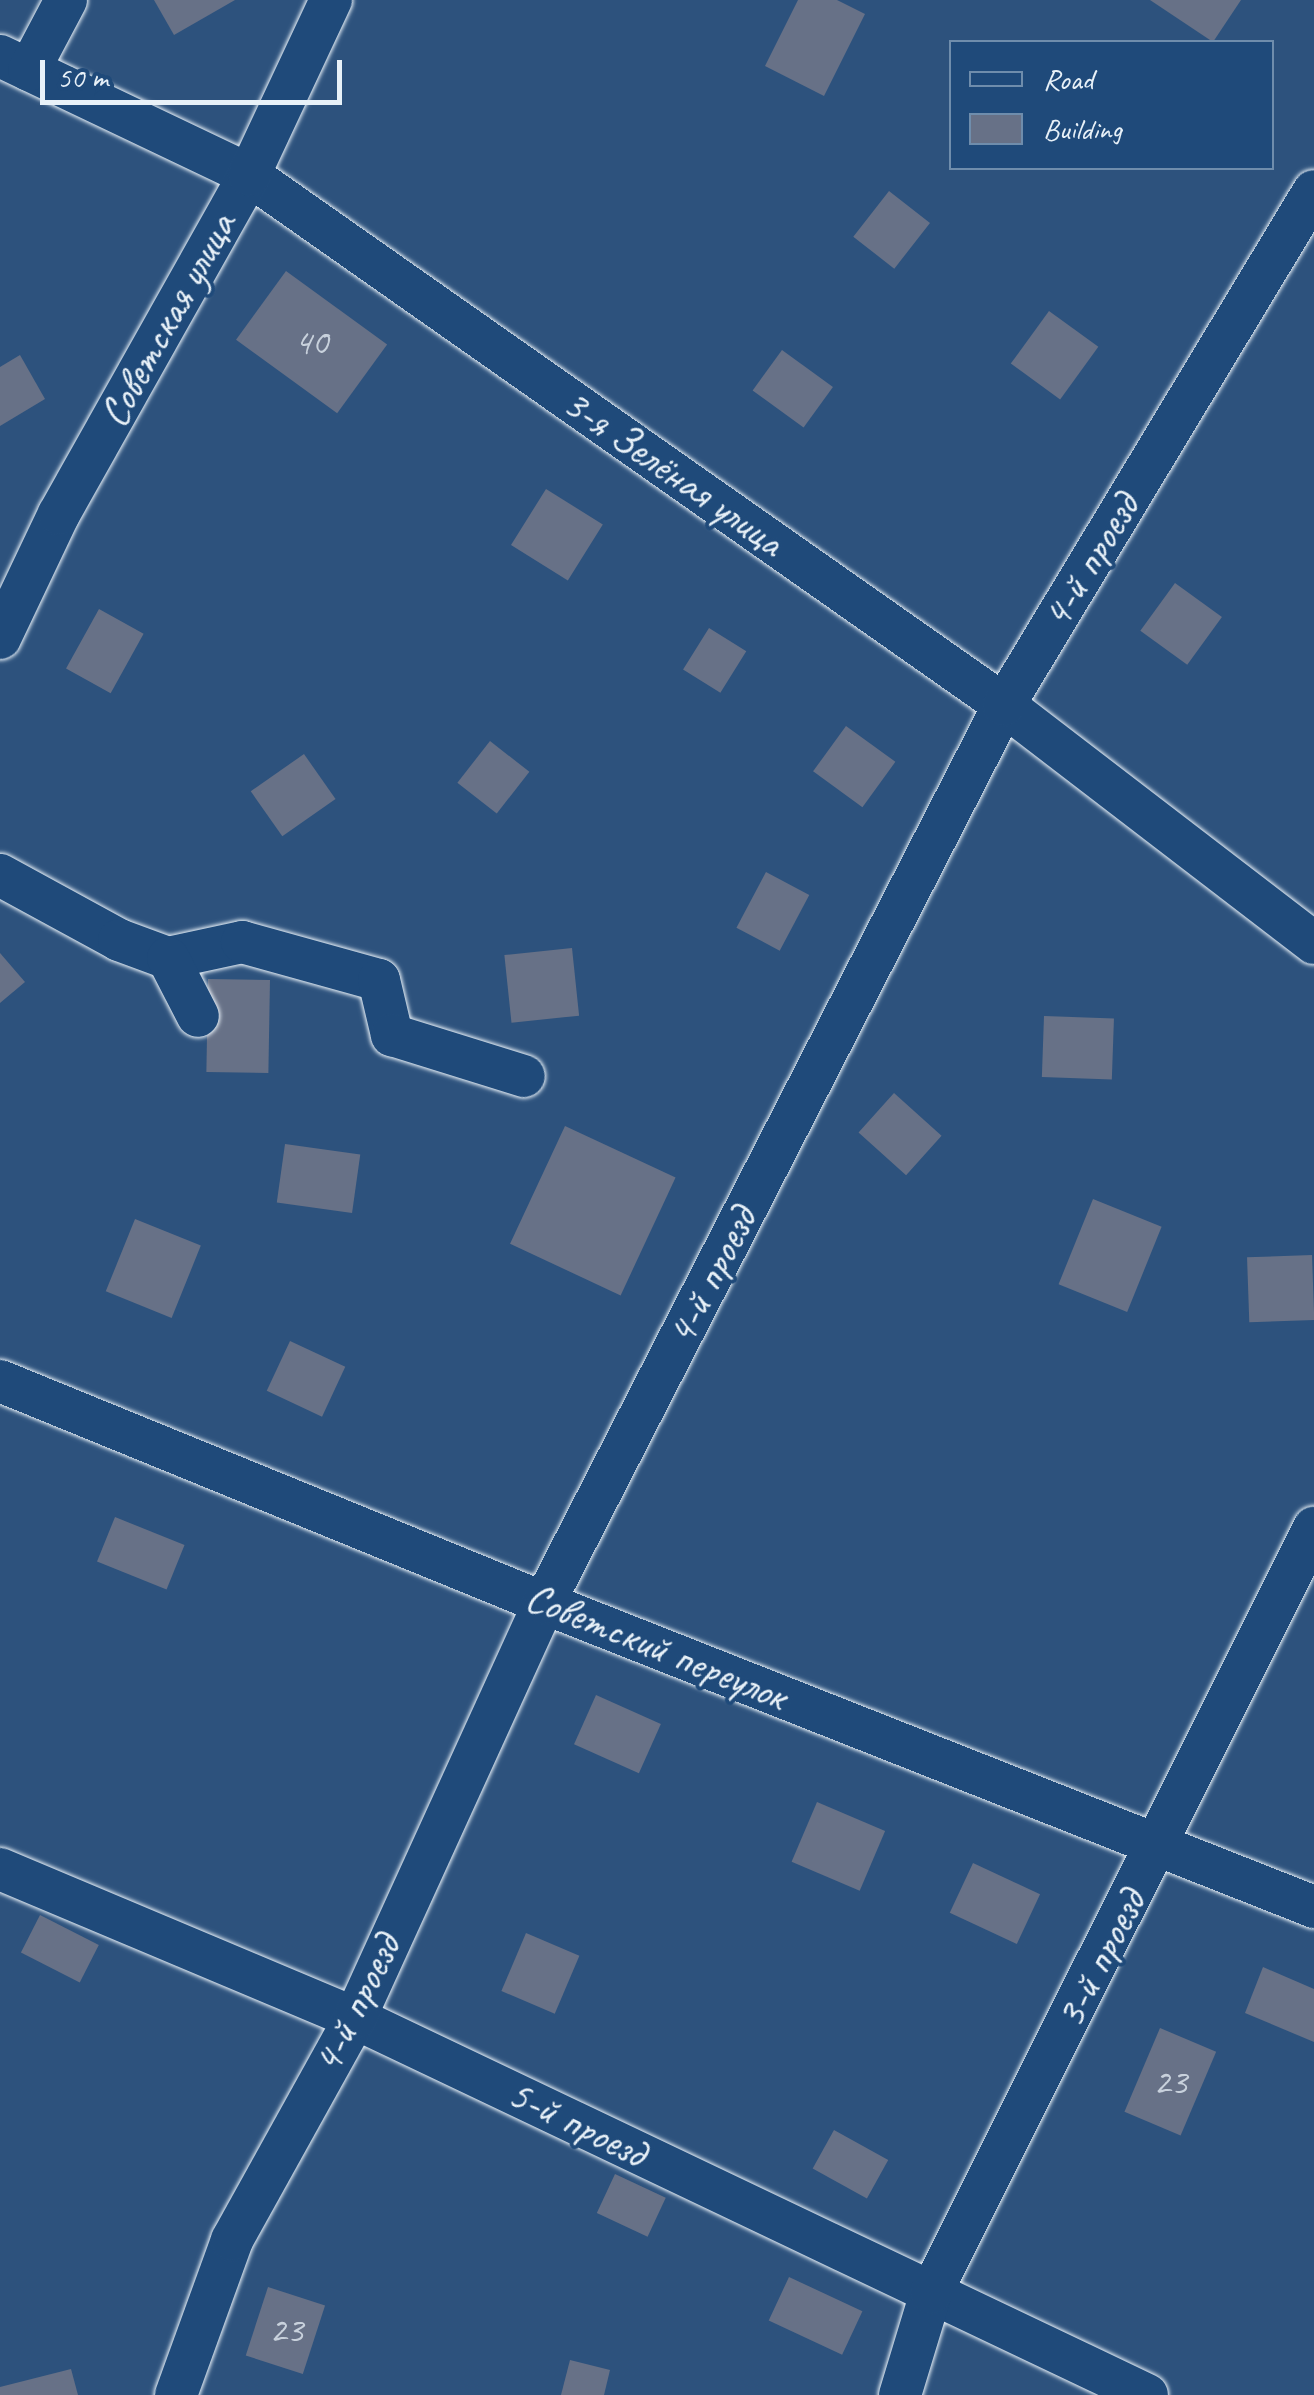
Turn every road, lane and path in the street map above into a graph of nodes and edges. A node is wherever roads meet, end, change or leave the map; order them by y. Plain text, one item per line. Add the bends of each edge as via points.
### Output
1 (66, 0) edge
2 (330, 0) edge
3 (14, 63) edge
4 (248, 175) junction
5 (1314, 191) edge
6 (0, 638) edge
7 (1004, 705) junction
8 (0, 875) edge
9 (1314, 943) edge
10 (168, 958) junction
11 (198, 1016) dead end
12 (524, 1076) dead end
13 (0, 1381) edge
14 (1314, 1528) edge
15 (544, 1604) junction
16 (1158, 1846) junction
17 (0, 1869) edge
18 (1314, 1907) edge
19 (355, 2018) junction
20 (932, 2294) junction
21 (176, 2395) edge
22 (900, 2395) edge
23 (1147, 2395) edge

1 - 3 street
2 - 4 street, Советская улица
3 - 4 street, 3-я Зелёная улица
4 - 6 street, Советская улица via 59,514
4 - 7 street, 3-я Зелёная улица
5 - 7 street, 4-й проезд
7 - 9 street, 3-я Зелёная улица
7 - 15 street, 4-й проезд
8 - 10 street via 120,940
10 - 11 street
10 - 12 street via 242,942 379,980 392,1034
13 - 15 street, Советский переулок
14 - 16 street, 3-й проезд
15 - 16 street, Советский переулок
15 - 19 street, 4-й проезд
16 - 18 street, Советский переулок
16 - 20 street, 3-й проезд
17 - 19 street, 5-й проезд
19 - 20 street, 5-й проезд
19 - 21 street, 4-й проезд via 232,2240
20 - 22 street, 3-й проезд
20 - 23 street, 5-й проезд

